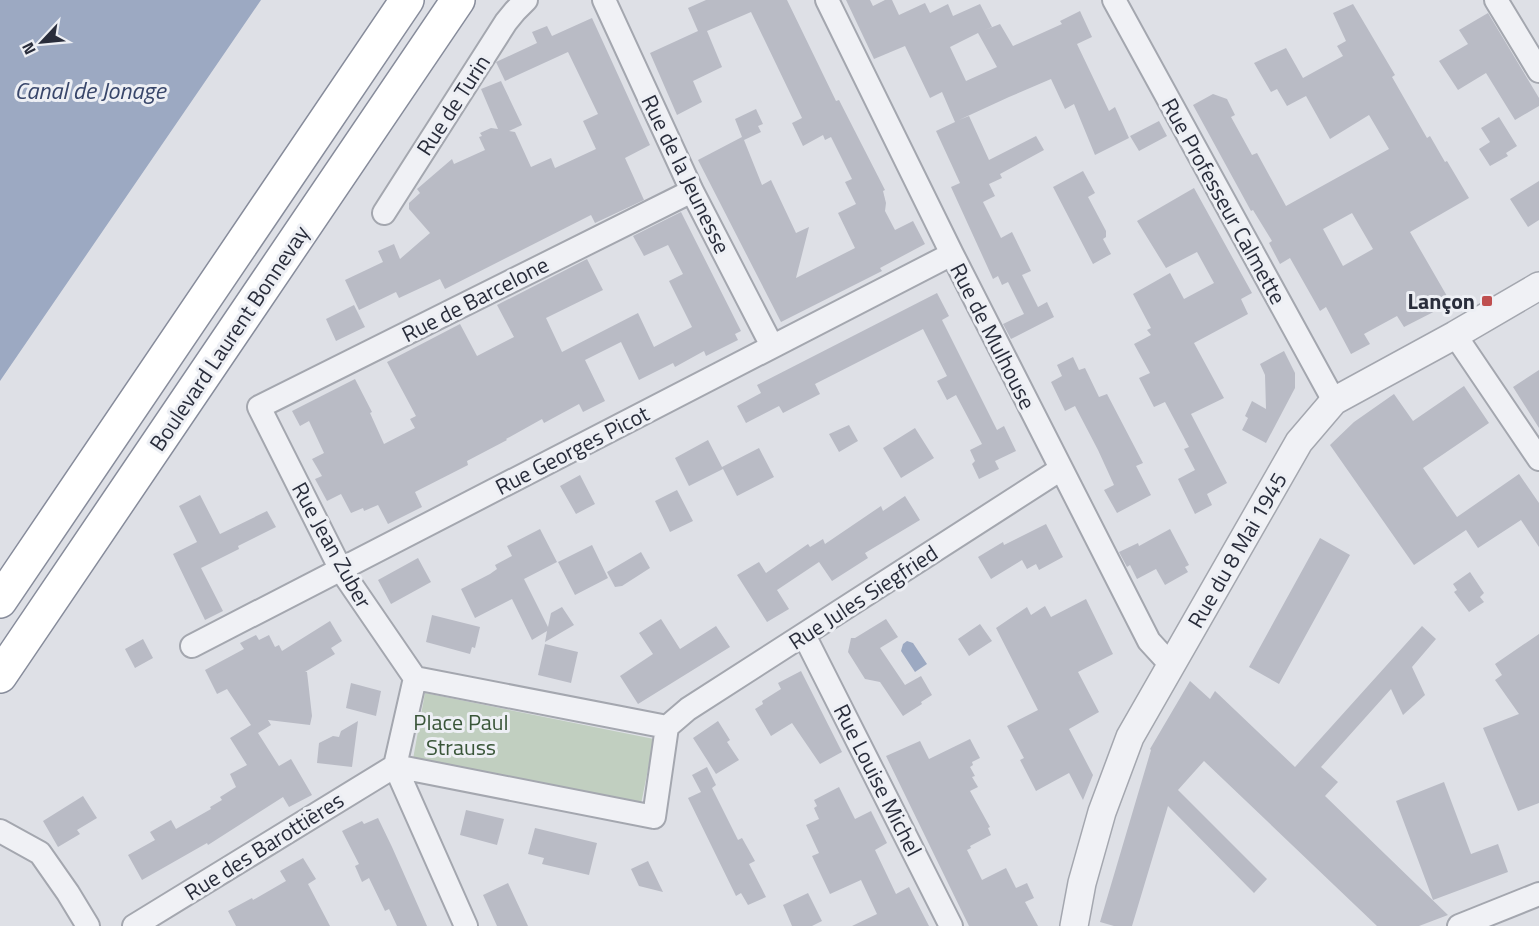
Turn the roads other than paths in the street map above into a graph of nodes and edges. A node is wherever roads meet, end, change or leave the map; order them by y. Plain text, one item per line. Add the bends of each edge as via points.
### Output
1 (407, 0) edge
2 (458, 0) edge
3 (526, 0) edge
4 (604, 0) edge
5 (827, 0) edge
6 (1114, 0) edge
7 (1497, 0) edge
8 (1539, 71) edge
9 (692, 191) junction
10 (384, 213) dead end
11 (952, 254) junction
12 (1539, 286) edge
13 (1455, 335) junction
14 (772, 346) junction
15 (1334, 401) junction
16 (259, 408) joint
17 (1539, 459) edge
18 (1061, 469) junction
19 (341, 570) junction
20 (0, 601) edge
21 (804, 635) junction
22 (192, 646) dead end
23 (1171, 665) junction
24 (0, 676) edge
25 (415, 678) junction
26 (667, 727) junction
27 (394, 766) junction
28 (0, 831) edge
29 (1539, 894) edge
30 (88, 926) edge
31 (134, 926) edge
32 (466, 926) edge
33 (951, 926) edge
34 (1074, 926) edge
35 (1459, 926) edge

1 - 20 highway, Boulevard Laurent Bonnevay
2 - 24 highway, Boulevard Laurent Bonnevay
3 - 10 street, Rue de Turin via 515,10
4 - 9 street, Rue de la Jeunesse
5 - 11 street, Rue de Mulhouse
6 - 15 street, Rue Professeur Calmette
7 - 8 street
9 - 14 street, Rue de la Jeunesse
9 - 16 street, Rue de Barcelone
11 - 14 street, Rue Georges Picot
11 - 18 street, Rue de Mulhouse
12 - 13 street, Rue du 8 Mai 1945
13 - 15 street, Rue du 8 Mai 1945
13 - 17 street
14 - 19 street, Rue Georges Picot
15 - 23 street, Rue du 8 Mai 1945 via 1299,442
16 - 19 street, Rue Jean Zuber
18 - 21 street, Rue Jules Siegfried
18 - 23 street, Rue de Mulhouse via 1149,641
19 - 22 street, Rue Georges Picot
19 - 25 street, Rue Jean Zuber
21 - 26 street, Rue Jules Siegfried via 688,709
21 - 33 street, Rue Louise Michel
23 - 34 street, Rue du 8 Mai 1945 via 1130,737 1102,812
25 - 26 street
25 - 27 street
26 - 27 street via 654,817
27 - 31 street, Rue des Barottières
27 - 32 street
28 - 30 street via 40,853
29 - 35 street

